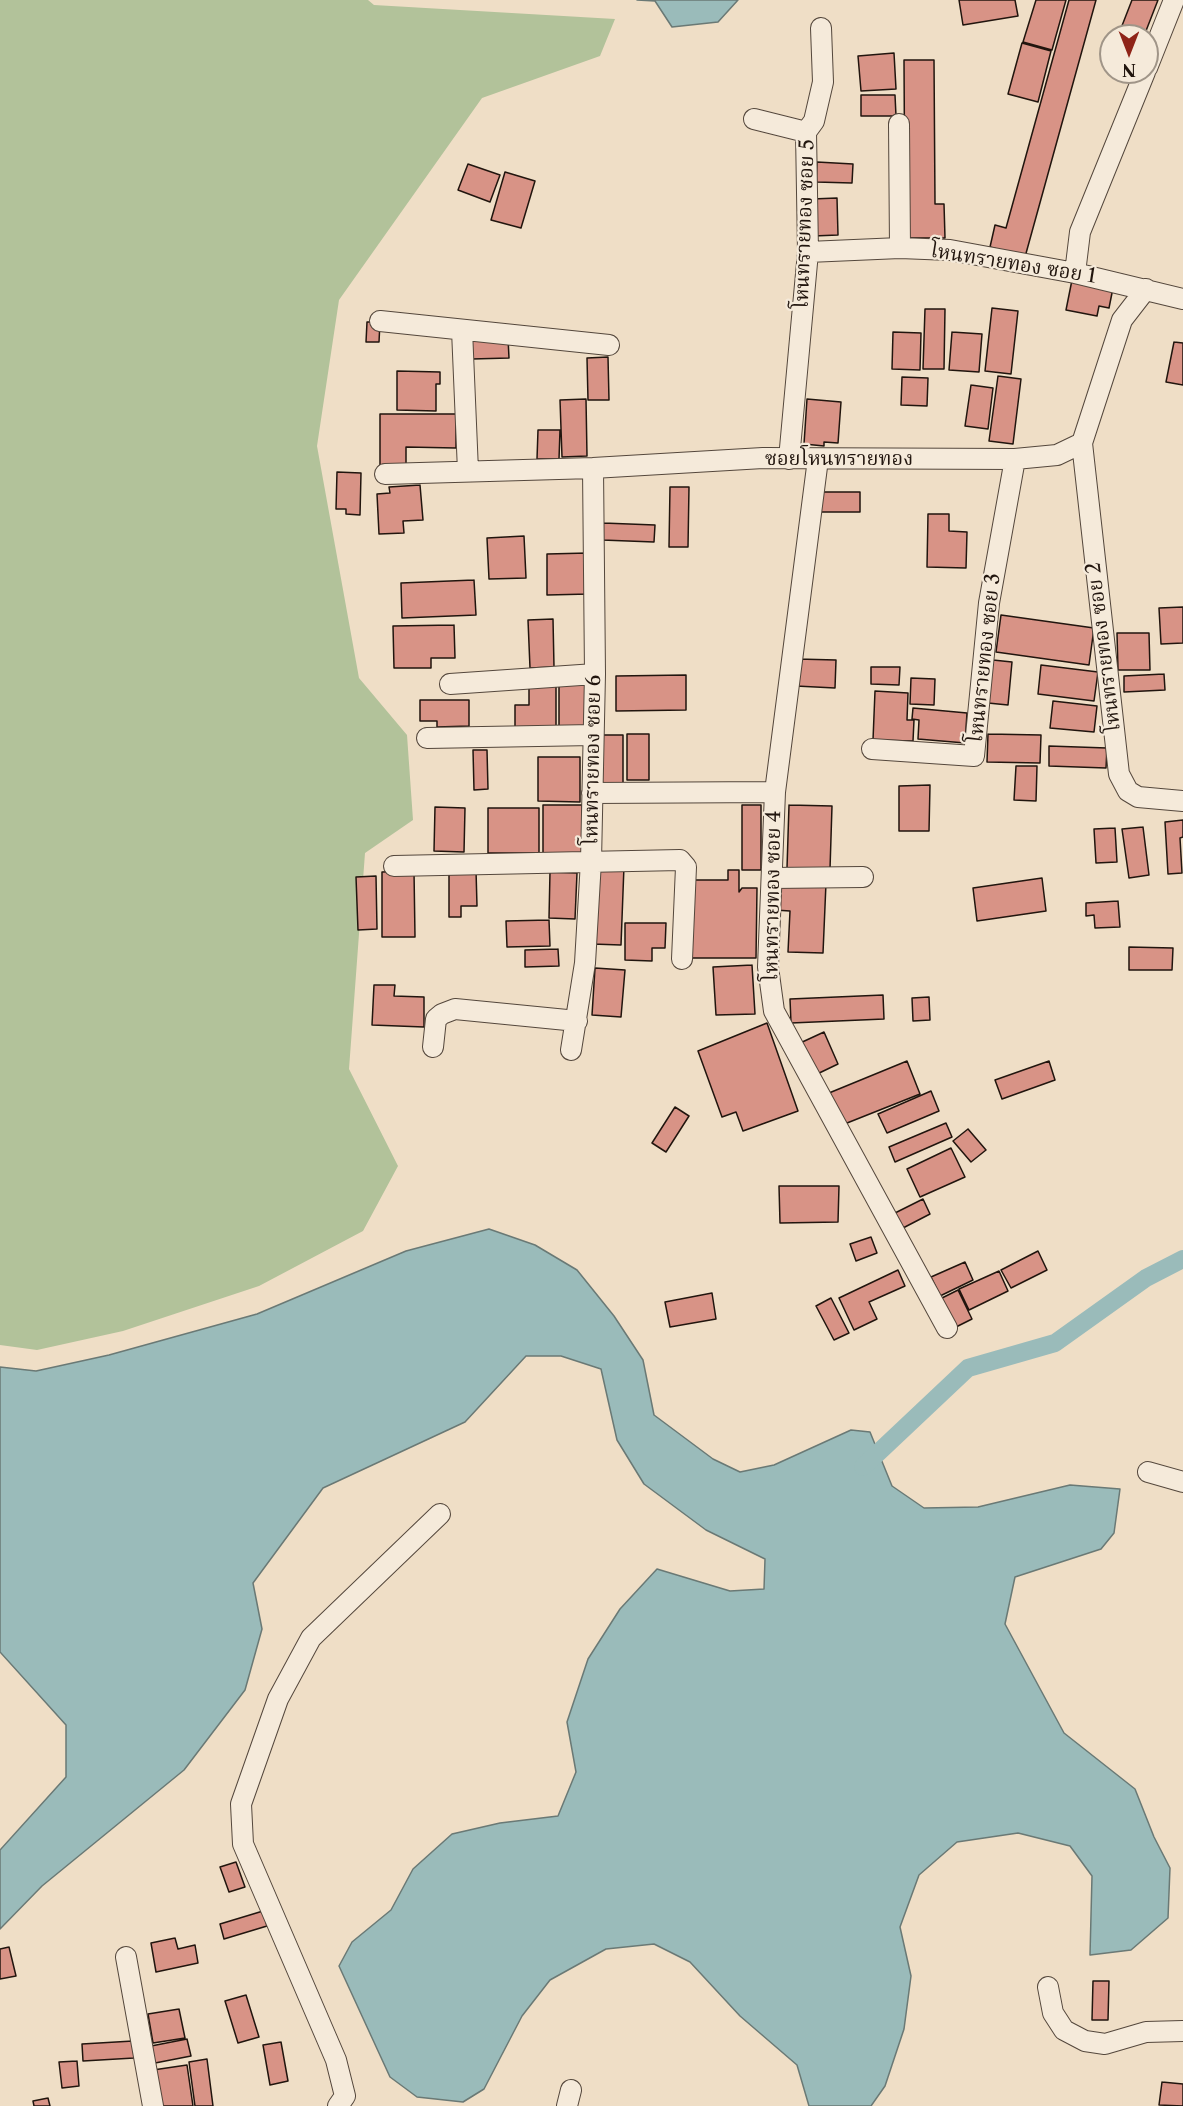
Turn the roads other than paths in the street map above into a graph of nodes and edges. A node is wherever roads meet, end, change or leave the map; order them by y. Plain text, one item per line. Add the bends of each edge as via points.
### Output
1 (1174, 0) edge
2 (821, 28) dead end
3 (1159, 38) edge
4 (1140, 84) edge
5 (754, 119) dead end
6 (899, 124) dead end
7 (806, 132) junction
8 (900, 248) junction
9 (808, 252) junction
10 (1076, 273) junction
11 (1146, 289) junction
12 (1183, 299) edge
13 (380, 321) dead end
14 (462, 330) junction
15 (609, 345) dead end
16 (1082, 443) junction
17 (789, 459) junction
18 (818, 459) junction
19 (1015, 459) junction
20 (593, 468) junction
21 (468, 471) junction
22 (385, 474) dead end
23 (595, 674) junction
24 (450, 684) dead end
25 (593, 735) junction
26 (427, 738) dead end
27 (872, 749) dead end
28 (775, 792) junction
29 (592, 793) junction
30 (1183, 801) edge
31 (591, 861) junction
32 (394, 866) dead end
33 (862, 877) dead end
34 (772, 878) junction
35 (682, 958) dead end
36 (577, 1021) junction
37 (433, 1047) dead end
38 (570, 1050) dead end
39 (947, 1328) dead end
40 (1148, 1472) dead end
41 (1183, 1482) edge
42 (440, 1514) dead end
43 (126, 1957) dead end
44 (1048, 1987) dead end
45 (1183, 2031) edge
46 (153, 2106) edge
47 (338, 2106) edge

1 - 3 street
2 - 7 street, โหนทรายทอง ซอย 5 via 823,82 814,121
4 - 10 street via 1080,232
5 - 7 street
6 - 8 street
7 - 9 street, โหนทรายทอง ซอย 5
8 - 9 street, โหนทรายทอง ซอย 1
8 - 10 street, โหนทรายทอง ซอย 1 via 950,250
9 - 17 street, โหนทรายทอง ซอย 5
10 - 11 street, โหนทรายทอง ซอย 1
11 - 12 street
11 - 16 street via 1122,320
13 - 14 street
14 - 15 street
14 - 21 street
16 - 19 street, ซอยโหนทรายทอง via 1057,455
16 - 30 street, โหนทรายทอง ซอย 2 via 1119,774 1128,790 1138,797
17 - 18 street, ซอยโหนทรายทอง
17 - 20 street, ซอยโหนทรายทอง
18 - 19 street, ซอยโหนทรายทอง
18 - 28 street, โหนทรายทอง ซอย 4
19 - 27 street, โหนทรายทอง ซอย 3 via 989,603 974,756
20 - 21 street, ซอยโหนทรายทอง
20 - 23 street, โหนทรายทอง ซอย 6
21 - 22 street, ซอยโหนทรายทอง
23 - 24 street
23 - 25 street, โหนทรายทอง ซอย 6
25 - 26 street
25 - 29 street, โหนทรายทอง ซอย 6
28 - 29 street
28 - 34 street, โหนทรายทอง ซอย 4
29 - 31 street, โหนทรายทอง ซอย 6
31 - 32 street
31 - 35 street via 684,863
31 - 36 street, โหนทรายทอง ซอย 6
33 - 34 street
34 - 39 street, โหนทรายทอง ซอย 4 via 768,967 774,1011
36 - 37 street via 455,1009 436,1019
36 - 38 street, โหนทรายทอง ซอย 6
40 - 41 street
42 - 47 street via 311,1638 278,1699 241,1804 243,1844 336,2060 345,2096
43 - 46 street
44 - 45 street via 1053,2013 1064,2030 1085,2042 1105,2044 1146,2032

